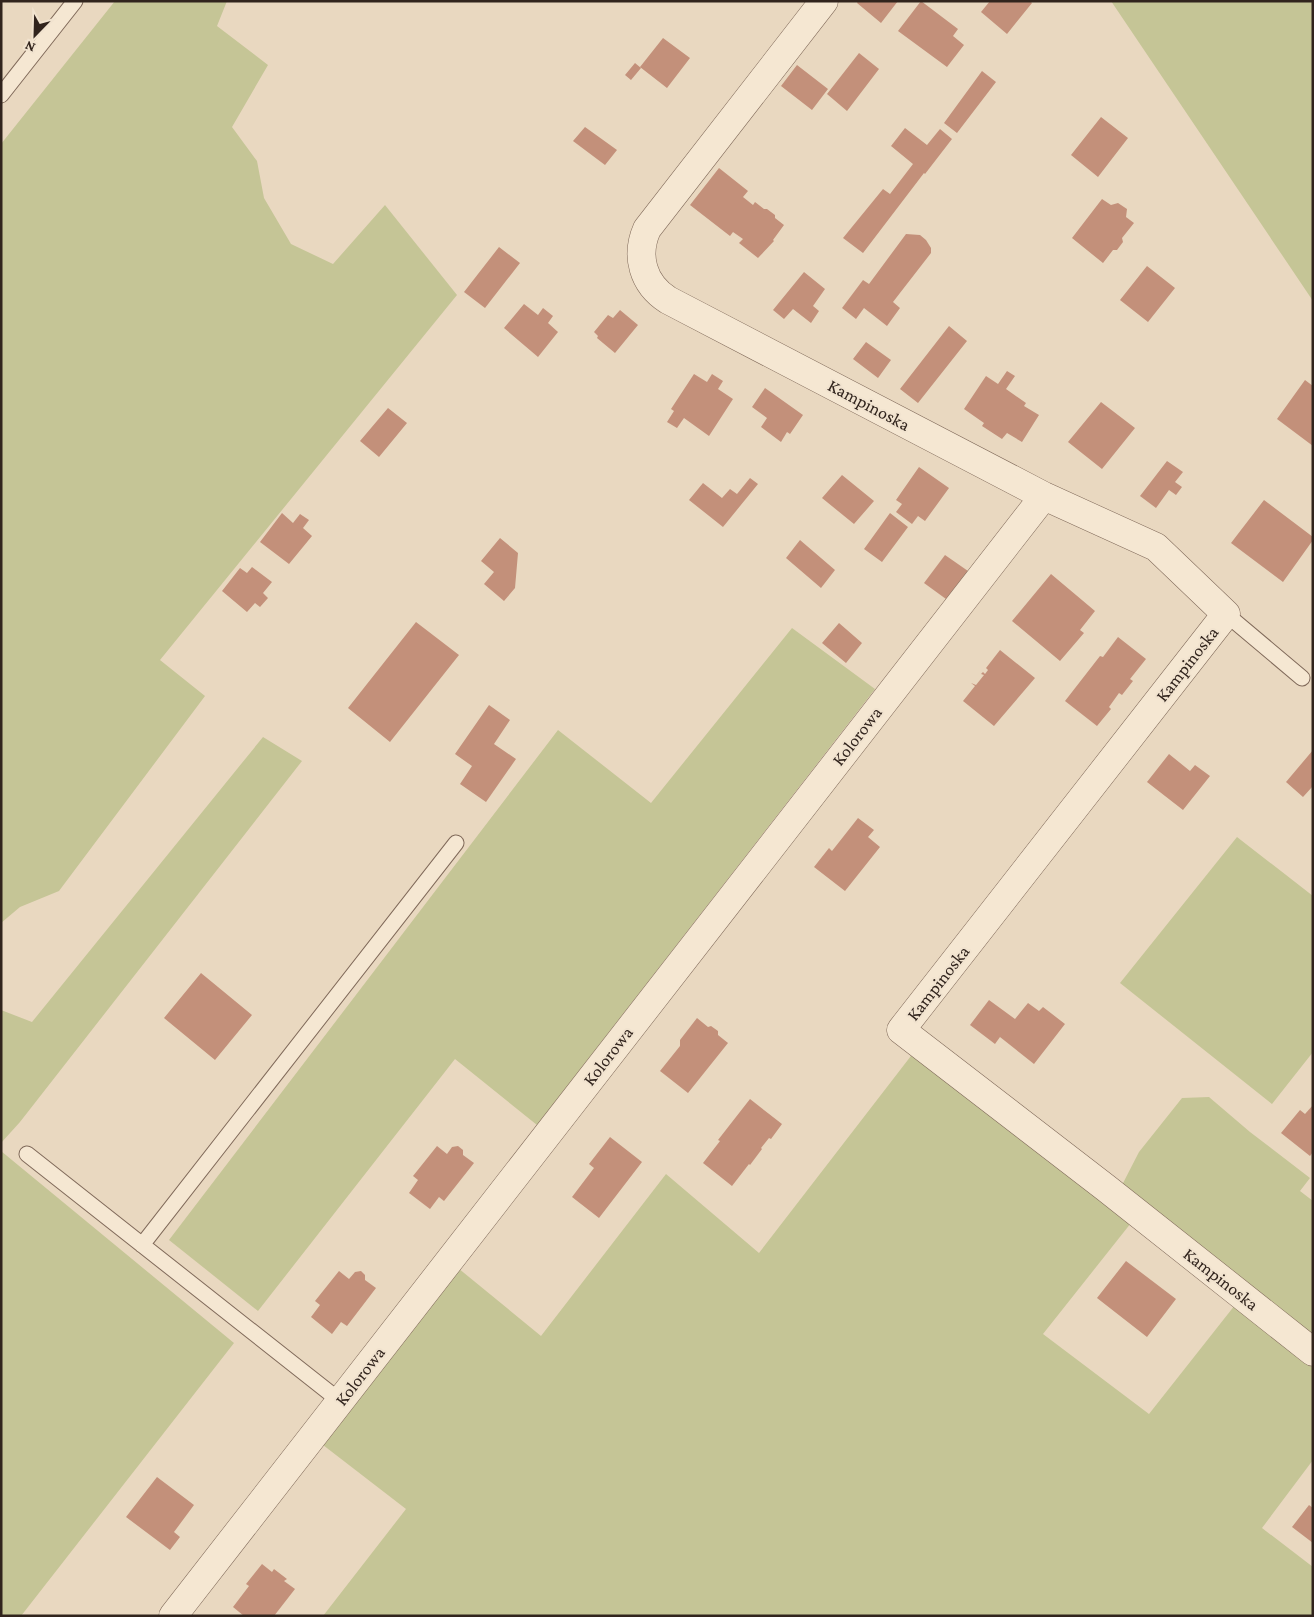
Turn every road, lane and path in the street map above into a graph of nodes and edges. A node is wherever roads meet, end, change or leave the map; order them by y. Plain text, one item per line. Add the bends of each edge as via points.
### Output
1 (75, 1) edge
2 (824, 1) edge
3 (1, 95) edge
4 (1044, 496) junction
5 (1226, 614) junction
6 (1302, 678) dead end
7 (456, 843) dead end
8 (28, 1154) dead end
9 (142, 1245) junction
10 (1313, 1352) edge
11 (340, 1401) junction
12 (173, 1616) edge

1 - 3 lane
2 - 4 street, Kampinoska via 647,229 641,252 642,267 648,281 668,300
4 - 5 street, Kampinoska via 1156,547
4 - 11 street, Kolorowa
5 - 6 lane
5 - 10 street, Kampinoska via 901,1030
7 - 9 lane
8 - 9 lane
9 - 11 lane
11 - 12 street, Kolorowa

